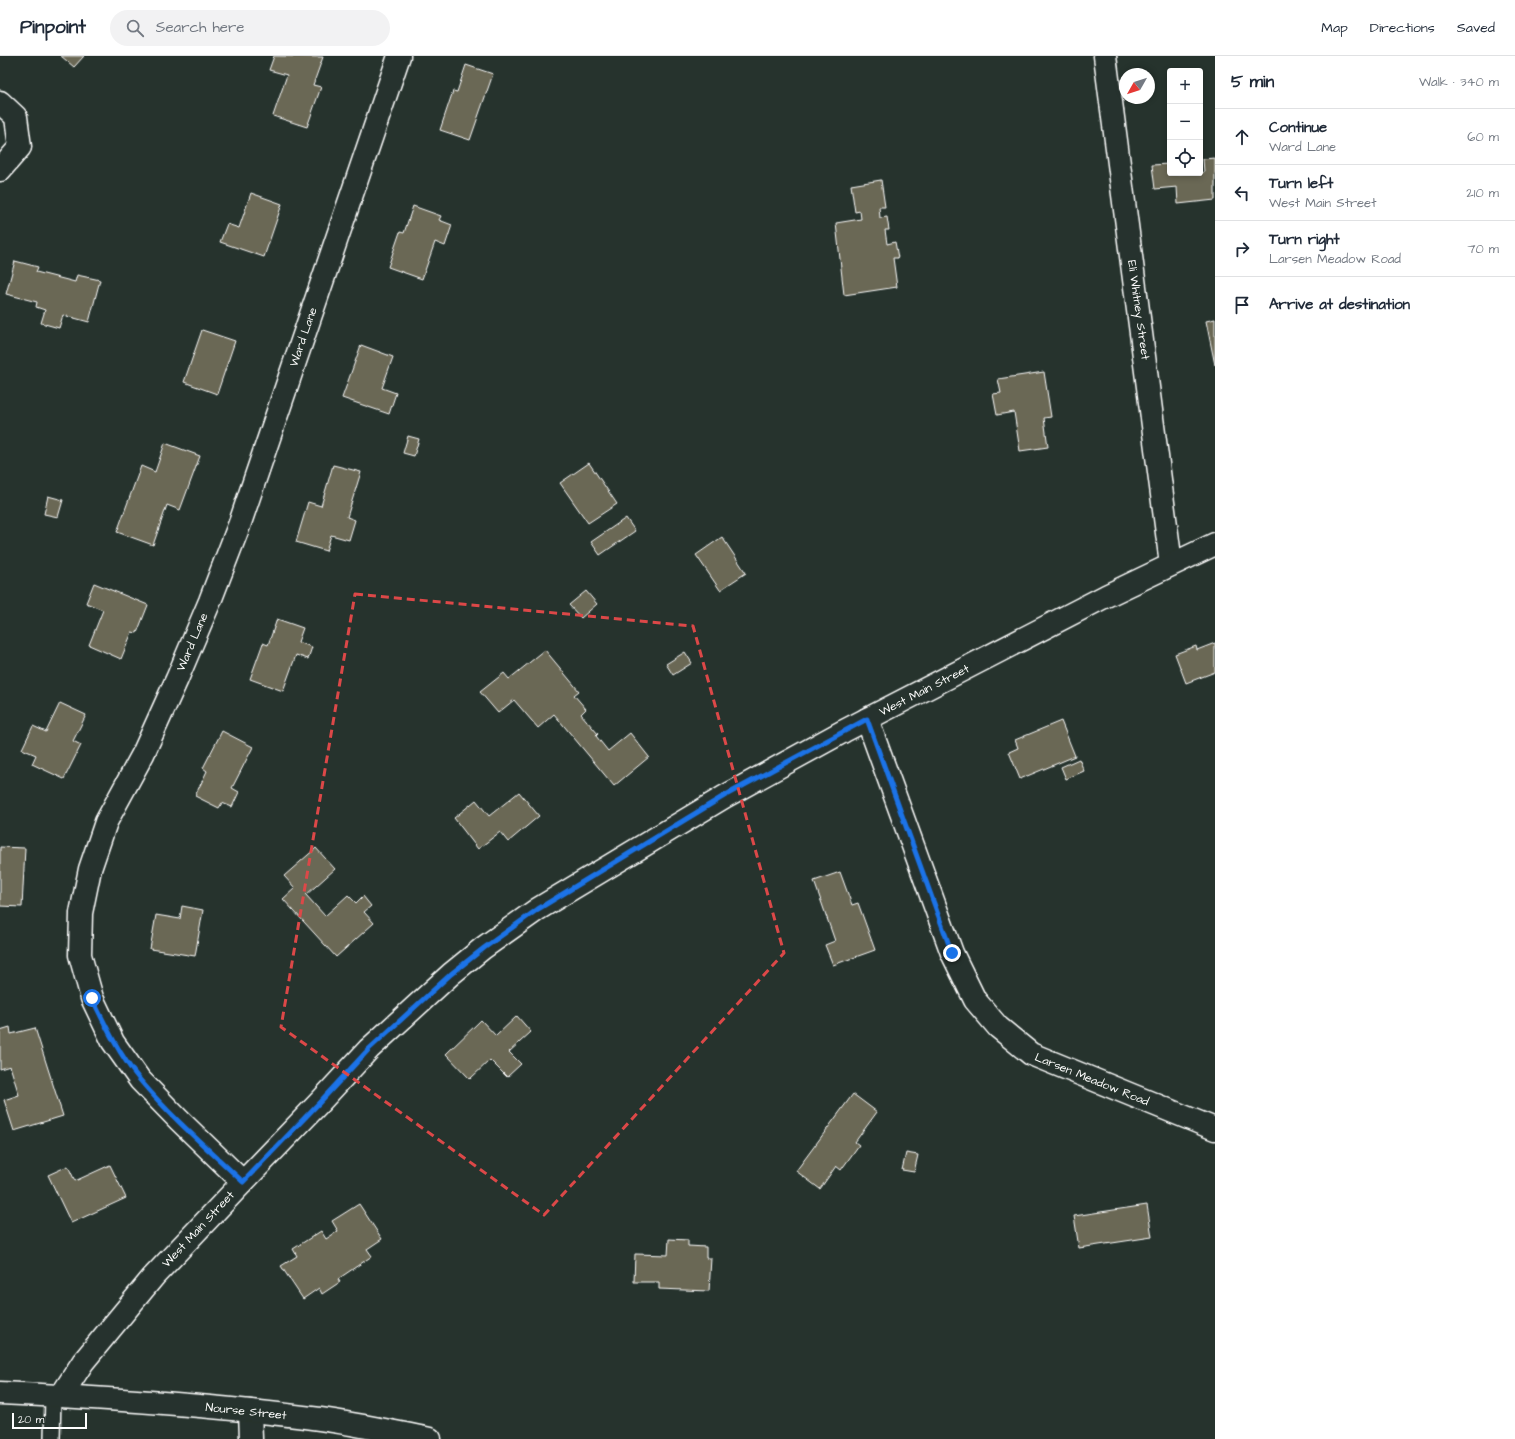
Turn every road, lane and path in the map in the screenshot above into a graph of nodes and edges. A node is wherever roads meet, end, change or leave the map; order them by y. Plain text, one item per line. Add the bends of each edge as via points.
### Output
1 (399, 56) edge
2 (1105, 56) edge
3 (0, 102) edge
4 (0, 170) edge
5 (1215, 544) edge
6 (1171, 564) junction
7 (867, 719) junction
8 (1215, 1129) edge
9 (243, 1182) junction
10 (0, 1393) edge
11 (57, 1396) junction
12 (250, 1411) junction
13 (52, 1439) edge
14 (252, 1439) edge
15 (430, 1439) edge

1 - 9 street, Ward Lane via 240,523 177,679 143,754 106,822 90,869 81,913 80,955 92,998 113,1042 140,1080
2 - 6 street, Eli Whitney Street
3 - 4 street via 16,118 20,147
5 - 6 street, West Main Street
6 - 7 street, West Main Street
7 - 8 street, Larsen Meadow Road via 952,953 975,1000 998,1027 1031,1054
7 - 9 street, West Main Street via 724,796 538,909 484,948 451,974 369,1049
9 - 11 street, West Main Street via 154,1276
10 - 11 street
11 - 12 street, Nourse Street
11 - 13 lane
12 - 14 street
12 - 15 street, Nourse Street via 320,1419

